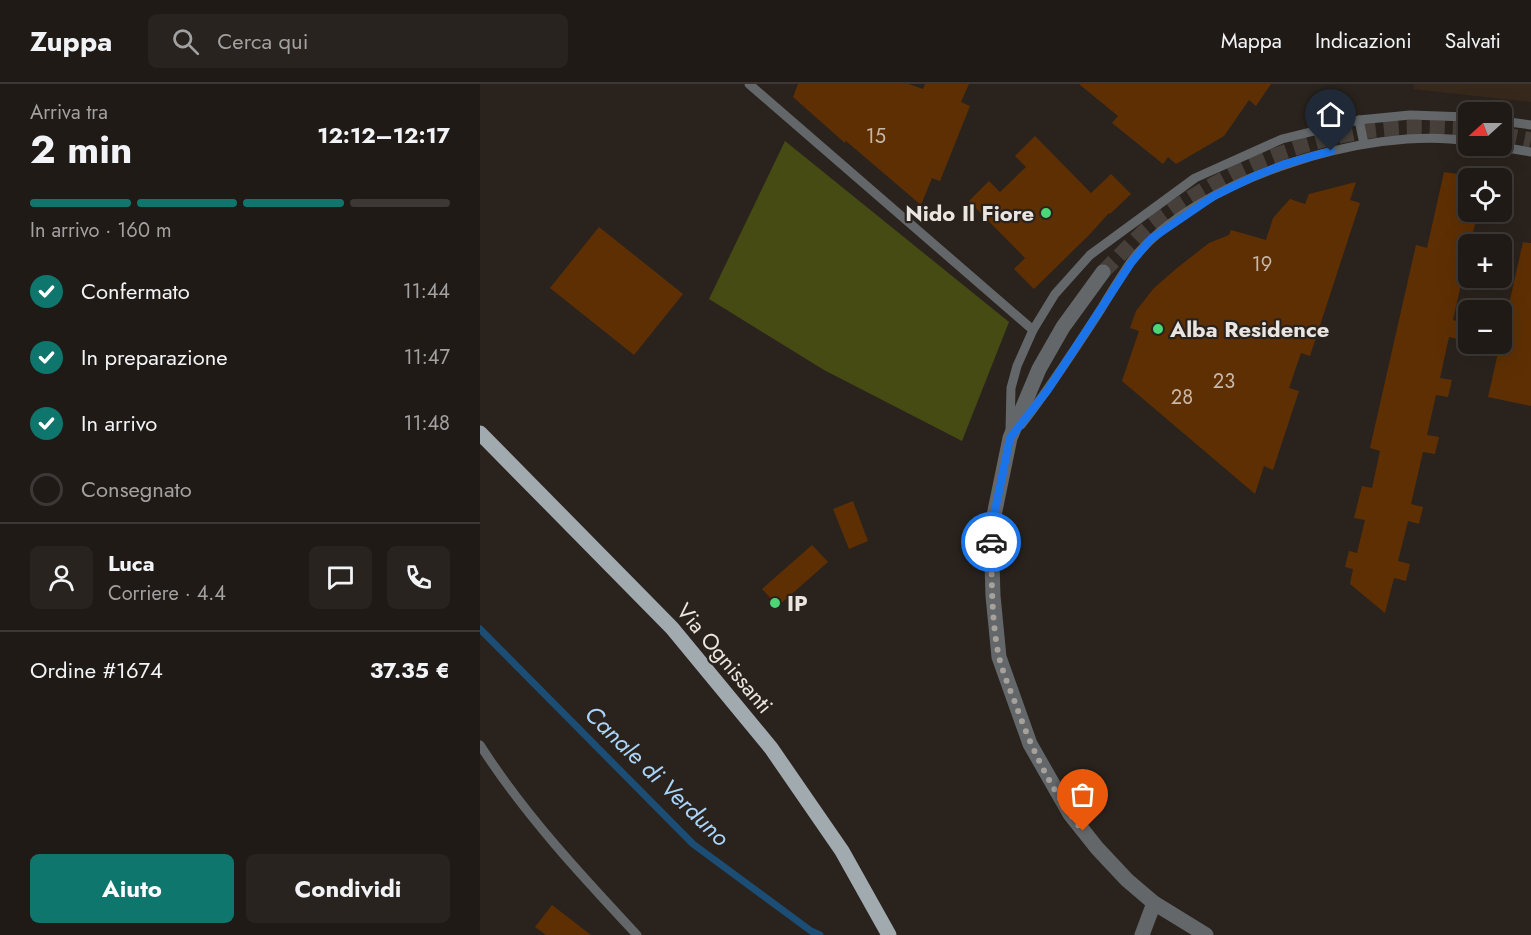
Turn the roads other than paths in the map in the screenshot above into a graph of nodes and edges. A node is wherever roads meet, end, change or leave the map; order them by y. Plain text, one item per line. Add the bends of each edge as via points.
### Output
1 (749, 84) edge
2 (1458, 117) edge
3 (1359, 120) junction
4 (1512, 122) edge
5 (1531, 125) edge
6 (1458, 140) edge
7 (1364, 144) junction
8 (1512, 149) edge
9 (1531, 152) edge
10 (1104, 272) tunnel mouth
11 (1033, 330) junction
12 (483, 434) edge
13 (1010, 438) junction
14 (480, 745) edge
15 (1154, 903) junction
16 (637, 935) edge
17 (889, 935) edge
18 (1142, 935) edge
19 (1206, 935) edge

1 - 11 lane
2 - 3 lane via 1410,115
3 - 7 lane
3 - 11 lane via 1281,139 1195,178 1090,255 1055,294
4 - 5 lane
6 - 7 lane via 1423,138
7 - 13 lane via 1255,176 1214,196 1151,239 1047,391
8 - 9 lane
10 - 13 street via 1063,327 1039,369
11 - 13 lane via 1011,388
12 - 17 main road, Via Ognissanti via 672,628 766,742 842,851
13 - 15 street via 991,530 999,657 1007,683 1030,744 1070,814 1126,880
14 - 16 lane via 560,853
15 - 18 street
15 - 19 street

